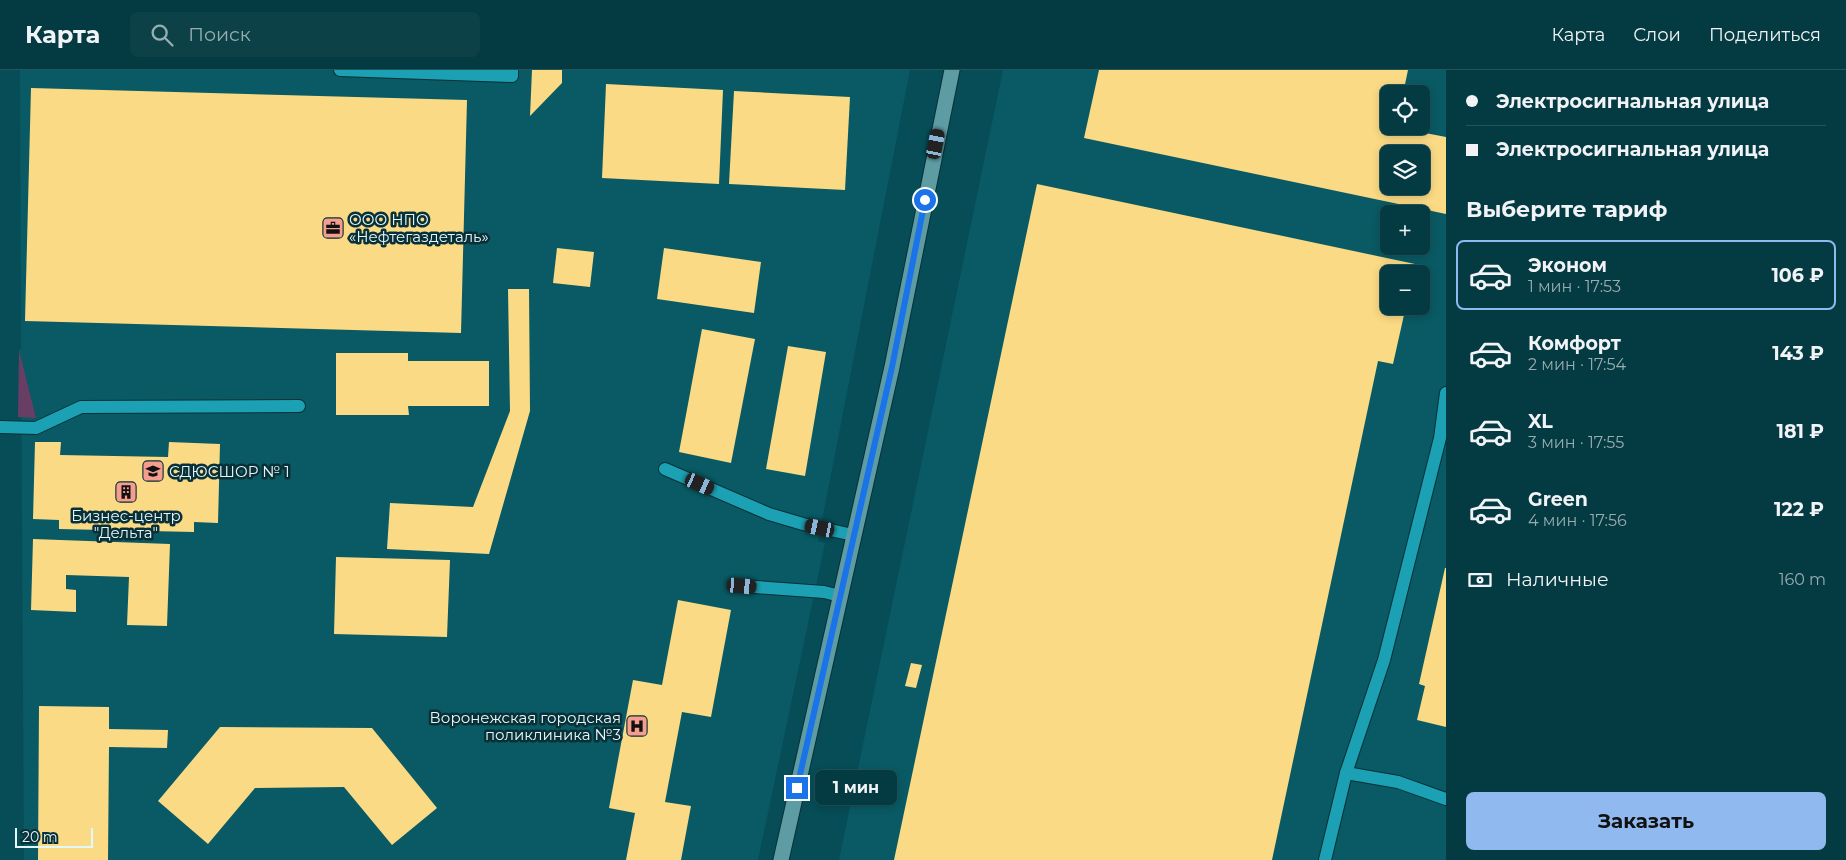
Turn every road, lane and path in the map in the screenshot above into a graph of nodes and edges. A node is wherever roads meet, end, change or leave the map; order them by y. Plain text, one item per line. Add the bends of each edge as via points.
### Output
1 (340, 70) edge
2 (512, 70) edge
3 (952, 70) edge
4 (1446, 393) edge
5 (299, 406) dead end
6 (0, 427) edge
7 (665, 469) dead end
8 (853, 535) junction
9 (742, 586) dead end
10 (840, 596) junction
11 (1346, 773) junction
12 (1446, 800) edge
13 (781, 860) edge
14 (1325, 860) edge

1 - 2 lane via 512,76
3 - 8 street via 892,367
4 - 11 lane via 1440,438 1384,660
5 - 6 lane via 81,407 36,428
7 - 8 lane via 769,514
8 - 10 street
9 - 10 lane
10 - 13 street
11 - 12 lane via 1398,782
11 - 14 lane

